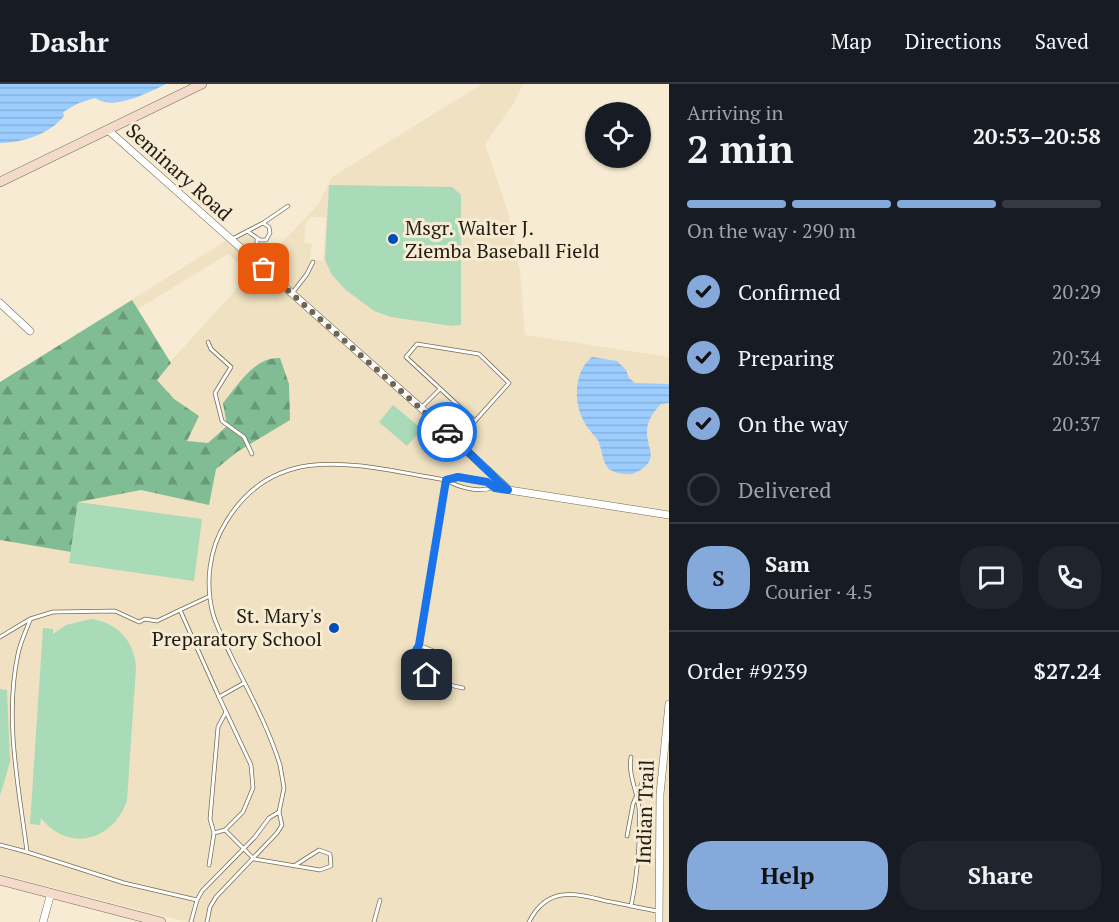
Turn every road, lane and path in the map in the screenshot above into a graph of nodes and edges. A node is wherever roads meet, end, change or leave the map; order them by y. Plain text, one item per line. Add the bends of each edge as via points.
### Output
1 (202, 84) edge
2 (108, 130) junction
3 (0, 182) edge
4 (288, 206) dead end
5 (263, 223) junction
6 (248, 231) junction
7 (257, 239) junction
8 (230, 240) junction
9 (249, 257) junction
10 (313, 262) dead end
11 (292, 294) junction
12 (0, 303) edge
13 (30, 331) dead end
14 (208, 342) dead end
15 (440, 389) junction
16 (421, 408) junction
17 (475, 421) junction
18 (456, 441) junction
19 (252, 454) dead end
20 (446, 480) junction
21 (495, 488) junction
22 (508, 490) junction
23 (669, 515) edge
24 (210, 596) junction
25 (180, 610) junction
26 (30, 619) junction
27 (0, 637) edge
28 (419, 645) junction
29 (432, 678) junction
30 (244, 683) junction
31 (463, 687) dead end
32 (219, 697) junction
33 (669, 704) edge
34 (226, 712) junction
35 (631, 757) dead end
36 (650, 764) dead end
37 (636, 798) junction
38 (279, 812) junction
39 (225, 830) junction
40 (214, 833) junction
41 (627, 836) dead end
42 (0, 845) edge
43 (244, 848) junction
44 (27, 852) junction
45 (254, 859) junction
46 (209, 865) dead end
47 (294, 866) junction
48 (0, 880) edge
49 (51, 893) junction
50 (197, 900) junction
51 (380, 900) dead end
52 (632, 906) junction
53 (659, 912) junction
54 (43, 922) edge
55 (161, 922) edge
56 (191, 922) edge
57 (207, 922) edge
58 (374, 922) edge
59 (530, 922) edge
60 (659, 922) edge

1 - 2 main road
2 - 3 main road
2 - 8 street, Seminary Road
4 - 5 lane
5 - 6 lane
5 - 7 lane via 269,227 270,235 266,240
6 - 7 lane
6 - 8 lane
7 - 9 lane
8 - 9 street, Seminary Road
9 - 11 street, Seminary Road
10 - 11 lane
11 - 16 street, Seminary Road
12 - 13 street
14 - 19 lane via 211,350 231,367 215,393 222,421 244,437
15 - 16 lane
15 - 17 lane
15 - 17 lane via 406,357 417,344 479,354 508,383
16 - 18 street, Seminary Road
17 - 18 lane
18 - 22 street, Seminary Road
20 - 21 lane via 456,486 485,491
20 - 21 lane via 458,477 487,482
20 - 24 lane via 332,464 308,464 275,475 246,496 224,525 212,557
20 - 28 lane
21 - 22 lane
22 - 23 street
24 - 25 lane
24 - 30 lane via 219,631
25 - 26 lane via 157,621 138,622 115,611 53,612
25 - 32 lane
26 - 27 lane
26 - 44 lane via 18,654 13,693 14,742
28 - 29 lane via 415,658
28 - 29 lane via 439,656
29 - 31 lane
30 - 32 lane
30 - 38 lane via 280,765 284,788
32 - 34 lane
33 - 53 street, Indian Trail via 660,794
34 - 39 lane via 251,765 253,788 243,812
34 - 40 lane via 218,727 210,819
35 - 37 lane
36 - 37 lane
37 - 41 lane
37 - 52 lane via 639,823
38 - 43 lane
38 - 45 lane via 280,829
39 - 40 lane
39 - 43 lane
40 - 46 lane
42 - 44 lane
43 - 45 lane
43 - 50 lane
44 - 50 lane via 124,883
45 - 47 lane
45 - 57 lane via 216,897
47 - 47 lane via 326,869 331,866 330,854 319,850
48 - 49 main road
49 - 54 street
49 - 55 main road
50 - 56 lane
51 - 58 lane
52 - 53 lane
52 - 59 lane via 574,893 554,896 535,911
53 - 60 street, Indian Trail

